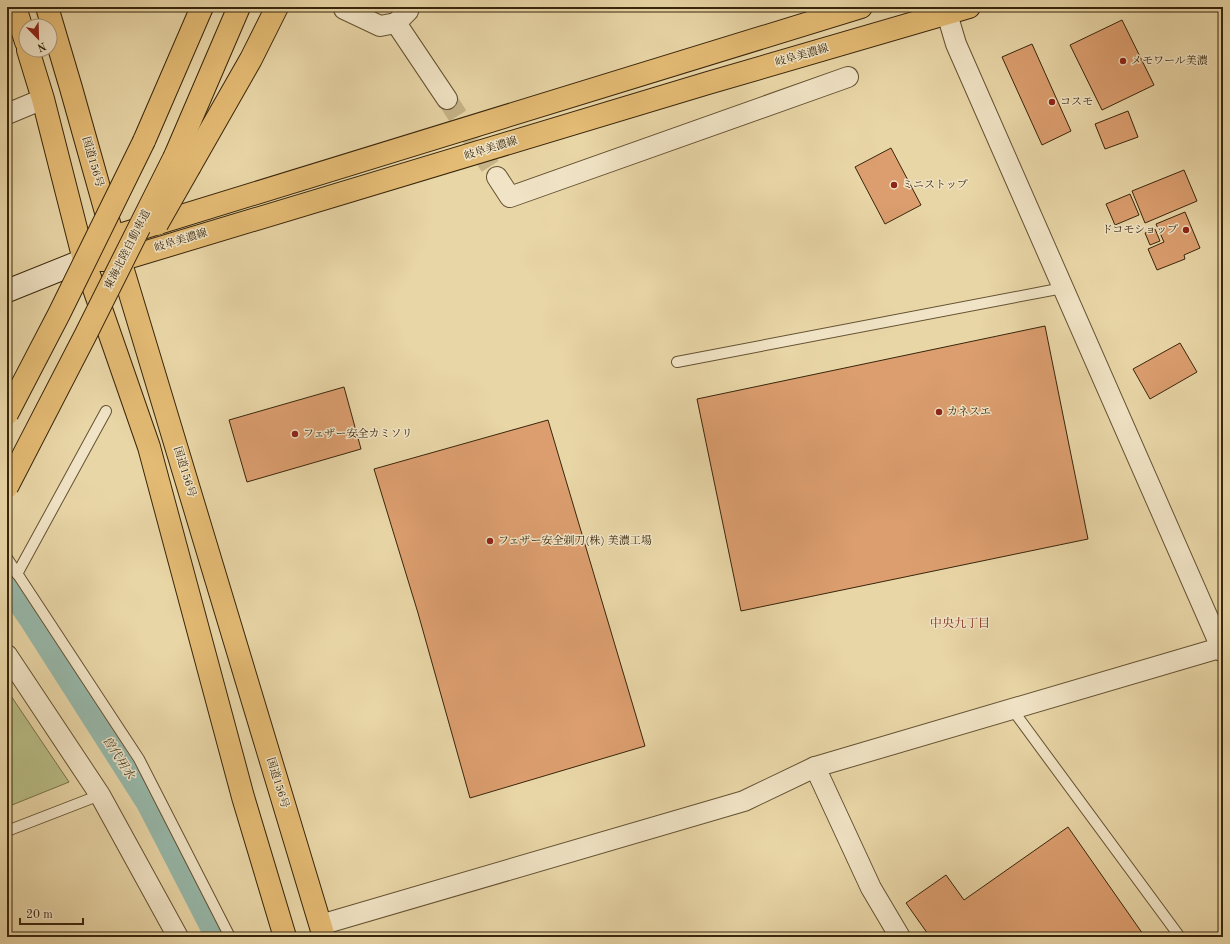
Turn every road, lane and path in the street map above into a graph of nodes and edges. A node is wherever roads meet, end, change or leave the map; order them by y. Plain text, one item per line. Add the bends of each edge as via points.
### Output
1 (15, 7) edge
2 (46, 7) edge
3 (202, 7) edge
4 (239, 7) edge
5 (277, 7) edge
6 (409, 7) edge
7 (861, 7) edge
8 (969, 7) edge
9 (344, 9) dead end
10 (946, 10) edge
11 (18, 18) edge
12 (396, 23) junction
13 (30, 58) edge
14 (848, 77) dead end
15 (43, 99) junction
16 (446, 100) tunnel mouth
17 (7, 114) edge
18 (183, 161) junction
19 (497, 177) tunnel mouth
20 (113, 237) junction
21 (84, 260) junction
22 (120, 260) junction
23 (1063, 288) junction
24 (7, 291) edge
25 (677, 362) dead end
26 (106, 411) dead end
27 (7, 414) edge
28 (7, 488) edge
29 (7, 558) edge
30 (17, 574) junction
31 (1222, 649) edge
32 (7, 655) edge
33 (1012, 710) junction
34 (815, 767) junction
35 (100, 795) junction
36 (7, 831) edge
37 (322, 931) edge
38 (178, 937) edge
39 (230, 937) edge
40 (285, 937) edge
41 (900, 937) edge
42 (1180, 937) edge

1 - 11 main road
2 - 20 main road, 国道156号 via 72,88
3 - 27 main road, bridge via 144,141
4 - 18 main road, 東海北陸自動車道
5 - 18 main road via 251,59
6 - 12 street
7 - 20 main road
8 - 10 main road, 岐阜美濃線
9 - 12 street via 380,26
10 - 22 main road, 岐阜美濃線
10 - 23 street via 956,44
12 - 16 street
13 - 15 main road
14 - 19 street via 510,197
15 - 17 street
15 - 21 main road
18 - 28 main road, 東海北陸自動車道, bridge via 86,334
20 - 21 main road
20 - 22 main road, 国道156号
21 - 22 main road, 岐阜美濃線
21 - 24 main road
21 - 40 main road via 149,447 243,797
22 - 37 main road, 国道156号
23 - 25 lane
23 - 31 street
26 - 30 lane
29 - 30 lane
30 - 39 lane via 139,759
31 - 33 street
32 - 35 street
33 - 34 street
33 - 42 lane
34 - 37 street via 744,801
34 - 41 street via 871,888
35 - 36 lane
35 - 38 street

